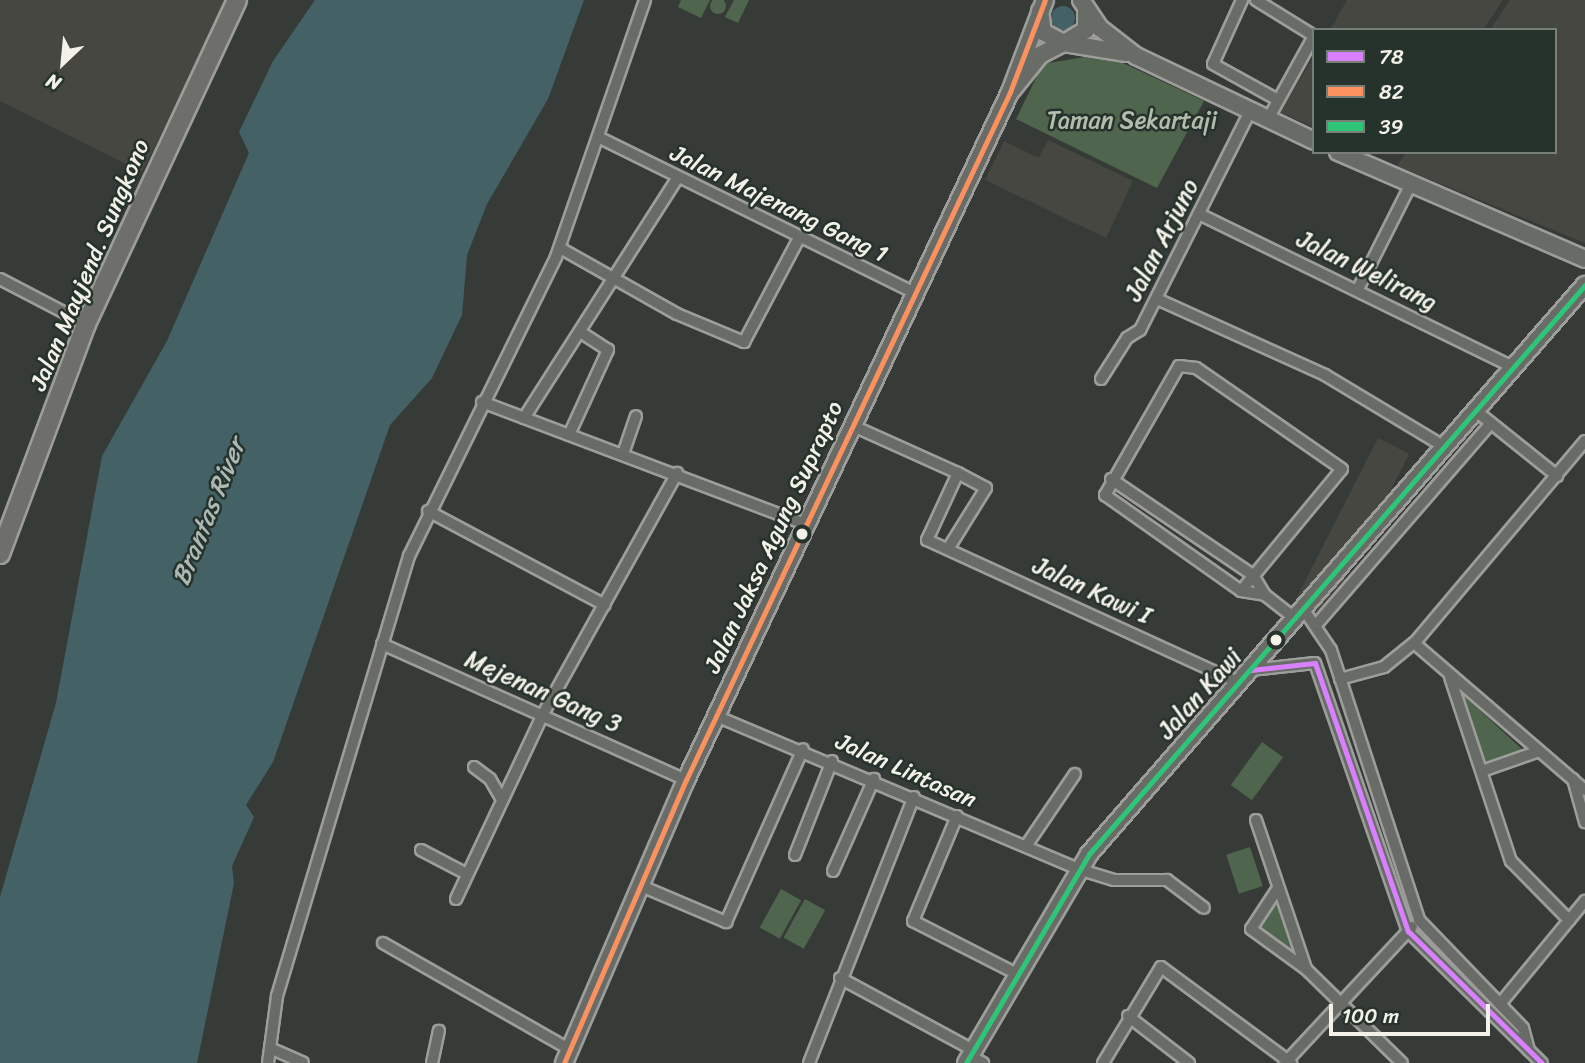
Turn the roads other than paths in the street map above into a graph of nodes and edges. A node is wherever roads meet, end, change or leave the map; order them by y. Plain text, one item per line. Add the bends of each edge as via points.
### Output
1 (237, 0) edge
2 (645, 0) edge
3 (1241, 0) edge
4 (1256, 0) edge
5 (1082, 2) edge
6 (1044, 3) edge
7 (1312, 33) edge
8 (1312, 36) edge
9 (1064, 43) junction
10 (1136, 56) junction
11 (1010, 92) junction
12 (1250, 111) junction
13 (1273, 111) junction
14 (603, 139) junction
15 (1312, 140) edge
16 (1342, 154) edge
17 (677, 179) junction
18 (1410, 186) junction
19 (1199, 214) junction
20 (798, 240) junction
21 (560, 248) junction
22 (1585, 258) edge
23 (0, 279) edge
24 (613, 279) junction
25 (1585, 285) edge
26 (1358, 289) junction
27 (917, 293) junction
28 (1157, 299) junction
29 (86, 324) junction
30 (580, 332) junction
31 (1515, 368) junction
32 (1101, 379) dead end
33 (482, 402) junction
34 (1476, 411) junction
35 (636, 416) dead end
36 (524, 418) junction
37 (1491, 423) junction
38 (851, 425) junction
39 (569, 435) junction
40 (1585, 442) edge
41 (1445, 447) junction
42 (622, 454) junction
43 (677, 473) junction
44 (958, 473) junction
45 (1557, 477) junction
46 (1111, 479) junction
47 (428, 511) junction
48 (805, 524) junction
49 (948, 549) junction
50 (0, 554) edge
51 (1253, 575) junction
52 (1241, 591) junction
53 (1265, 595) junction
54 (605, 606) junction
55 (1300, 615) junction
56 (1316, 625) junction
57 (1413, 643) junction
58 (382, 644) junction
59 (1251, 670) junction
60 (1450, 677) junction
61 (1340, 679) junction
62 (1239, 683) junction
63 (542, 714) junction
64 (716, 716) junction
65 (1352, 716) junction
66 (1337, 722) junction
67 (803, 749) junction
68 (1539, 751) junction
69 (832, 761) junction
70 (474, 767) dead end
71 (1482, 771) junction
72 (1075, 774) dead end
73 (874, 779) junction
74 (1573, 779) junction
75 (686, 780) junction
76 (1585, 790) edge
77 (914, 797) junction
78 (502, 800) junction
79 (957, 816) junction
80 (1256, 820) dead end
81 (1585, 822) edge
82 (1026, 846) junction
83 (421, 850) dead end
84 (795, 855) dead end
85 (1077, 869) junction
86 (833, 871) dead end
87 (467, 874) junction
88 (639, 885) junction
89 (1278, 888) junction
90 (456, 899) dead end
91 (1585, 901) edge
92 (1204, 908) dead end
93 (1419, 920) junction
94 (1569, 920) junction
95 (1408, 931) junction
96 (383, 943) dead end
97 (1306, 969) junction
98 (1017, 974) junction
99 (840, 978) junction
100 (1342, 1003) junction
101 (1500, 1004) junction
102 (1128, 1016) junction
103 (439, 1031) dead end
104 (270, 1048) junction
105 (1528, 1050) junction
106 (566, 1056) edge
107 (973, 1058) edge
108 (1288, 1062) edge
109 (268, 1063) edge
110 (303, 1063) edge
111 (432, 1063) edge
112 (809, 1063) edge
113 (1103, 1063) edge
114 (1189, 1063) edge
115 (1402, 1063) edge
116 (1542, 1063) edge

1 - 29 main road, Jalan Mayjend. Sungkono
2 - 14 street
3 - 13 street via 1214,66
4 - 7 street
5 - 9 main road via 1086,30
5 - 10 main road via 1100,28
6 - 9 main road via 1043,32
6 - 11 main road
8 - 13 street
9 - 10 main road
9 - 11 main road via 1040,55
10 - 12 main road
11 - 27 main road, Jalan Jaksa Agung Suprapto
12 - 13 main road
12 - 19 street, Jalan Arjuno
13 - 15 main road
14 - 17 street, Jalan Majenang Gang 1
14 - 21 street
16 - 18 main road
17 - 20 street, Jalan Majenang Gang 1
17 - 24 street
18 - 22 main road
18 - 26 street
19 - 26 street, Jalan Welirang
19 - 28 street, Jalan Arjuno
20 - 24 street via 744,342
20 - 27 street, Jalan Majenang Gang 1
21 - 24 street
21 - 33 street
23 - 29 street
24 - 30 street
25 - 31 main road, Jalan Kawi
26 - 31 street, Jalan Welirang
27 - 38 main road, Jalan Jaksa Agung Suprapto
28 - 32 street, Jalan Arjuno
28 - 41 street via 1335,380
29 - 50 main road, Jalan Mayjend. Sungkono
30 - 36 street
30 - 39 street via 608,350
31 - 34 main road, Jalan Kawi
33 - 36 street
33 - 47 street
34 - 37 street
34 - 41 main road, Jalan Kawi
35 - 42 street
36 - 39 street
37 - 45 street
37 - 56 street
38 - 44 street
38 - 48 main road, Jalan Jaksa Agung Suprapto
39 - 42 street
40 - 45 street
41 - 55 main road, Jalan Kawi
42 - 43 street
43 - 48 street
43 - 54 street
44 - 49 street, Jalan Kawi I via 927,539
44 - 49 street via 986,488
45 - 57 street
46 - 51 street
46 - 51 street via 1179,366 1196,368 1281,422 1342,469
46 - 52 street via 1105,495 1111,503
47 - 54 street
47 - 58 street
48 - 64 main road, Jalan Jaksa Agung Suprapto
49 - 62 street, Jalan Kawi I
51 - 52 street
51 - 53 street
52 - 53 street
53 - 55 street
54 - 63 street
55 - 56 street
55 - 59 main road, Jalan Kawi
56 - 61 street
57 - 60 street
57 - 61 street via 1384,667
58 - 63 street, Mejenan Gang 3
58 - 104 street via 277,996
59 - 62 main road, Jalan Kawi
59 - 66 street via 1313,662
60 - 68 street
60 - 71 street
61 - 65 street
62 - 85 main road, Jalan Kawi
63 - 75 street, Mejenan Gang 3
63 - 78 street
64 - 67 street, Jalan Lintasan
64 - 75 main road, Jalan Jaksa Agung Suprapto
65 - 66 street
65 - 93 street
66 - 95 street
67 - 69 street, Jalan Lintasan
67 - 88 street via 726,922
68 - 71 street
68 - 74 street
69 - 73 street, Jalan Lintasan
69 - 84 street
70 - 78 street via 490,779
71 - 94 street via 1511,860
72 - 82 street
73 - 77 street, Jalan Lintasan
73 - 86 street
74 - 76 street
74 - 81 street
75 - 88 main road, Jalan Jaksa Agung Suprapto
77 - 79 street, Jalan Lintasan
77 - 99 street
78 - 87 street
79 - 82 street, Jalan Lintasan
79 - 98 street via 914,920
80 - 89 street
82 - 85 street, Jalan Lintasan
83 - 87 street
85 - 92 street, Jalan Lintasan via 1114,880 1167,880
85 - 98 main road, Jalan Kawi
87 - 90 street
88 - 106 main road, Jalan Jaksa Agung Suprapto
89 - 97 street
89 - 97 street via 1251,929
91 - 94 street
93 - 95 street
93 - 101 street
94 - 101 street
95 - 100 street
95 - 105 street
96 - 106 street
97 - 100 street
98 - 107 main road, Jalan Kawi
99 - 107 street
99 - 112 street via 831,1019
100 - 108 street
100 - 115 street
101 - 105 street via 1523,1028
102 - 108 street via 1161,967
102 - 113 street
102 - 114 street
103 - 111 street
104 - 109 street
104 - 110 street
105 - 116 street

